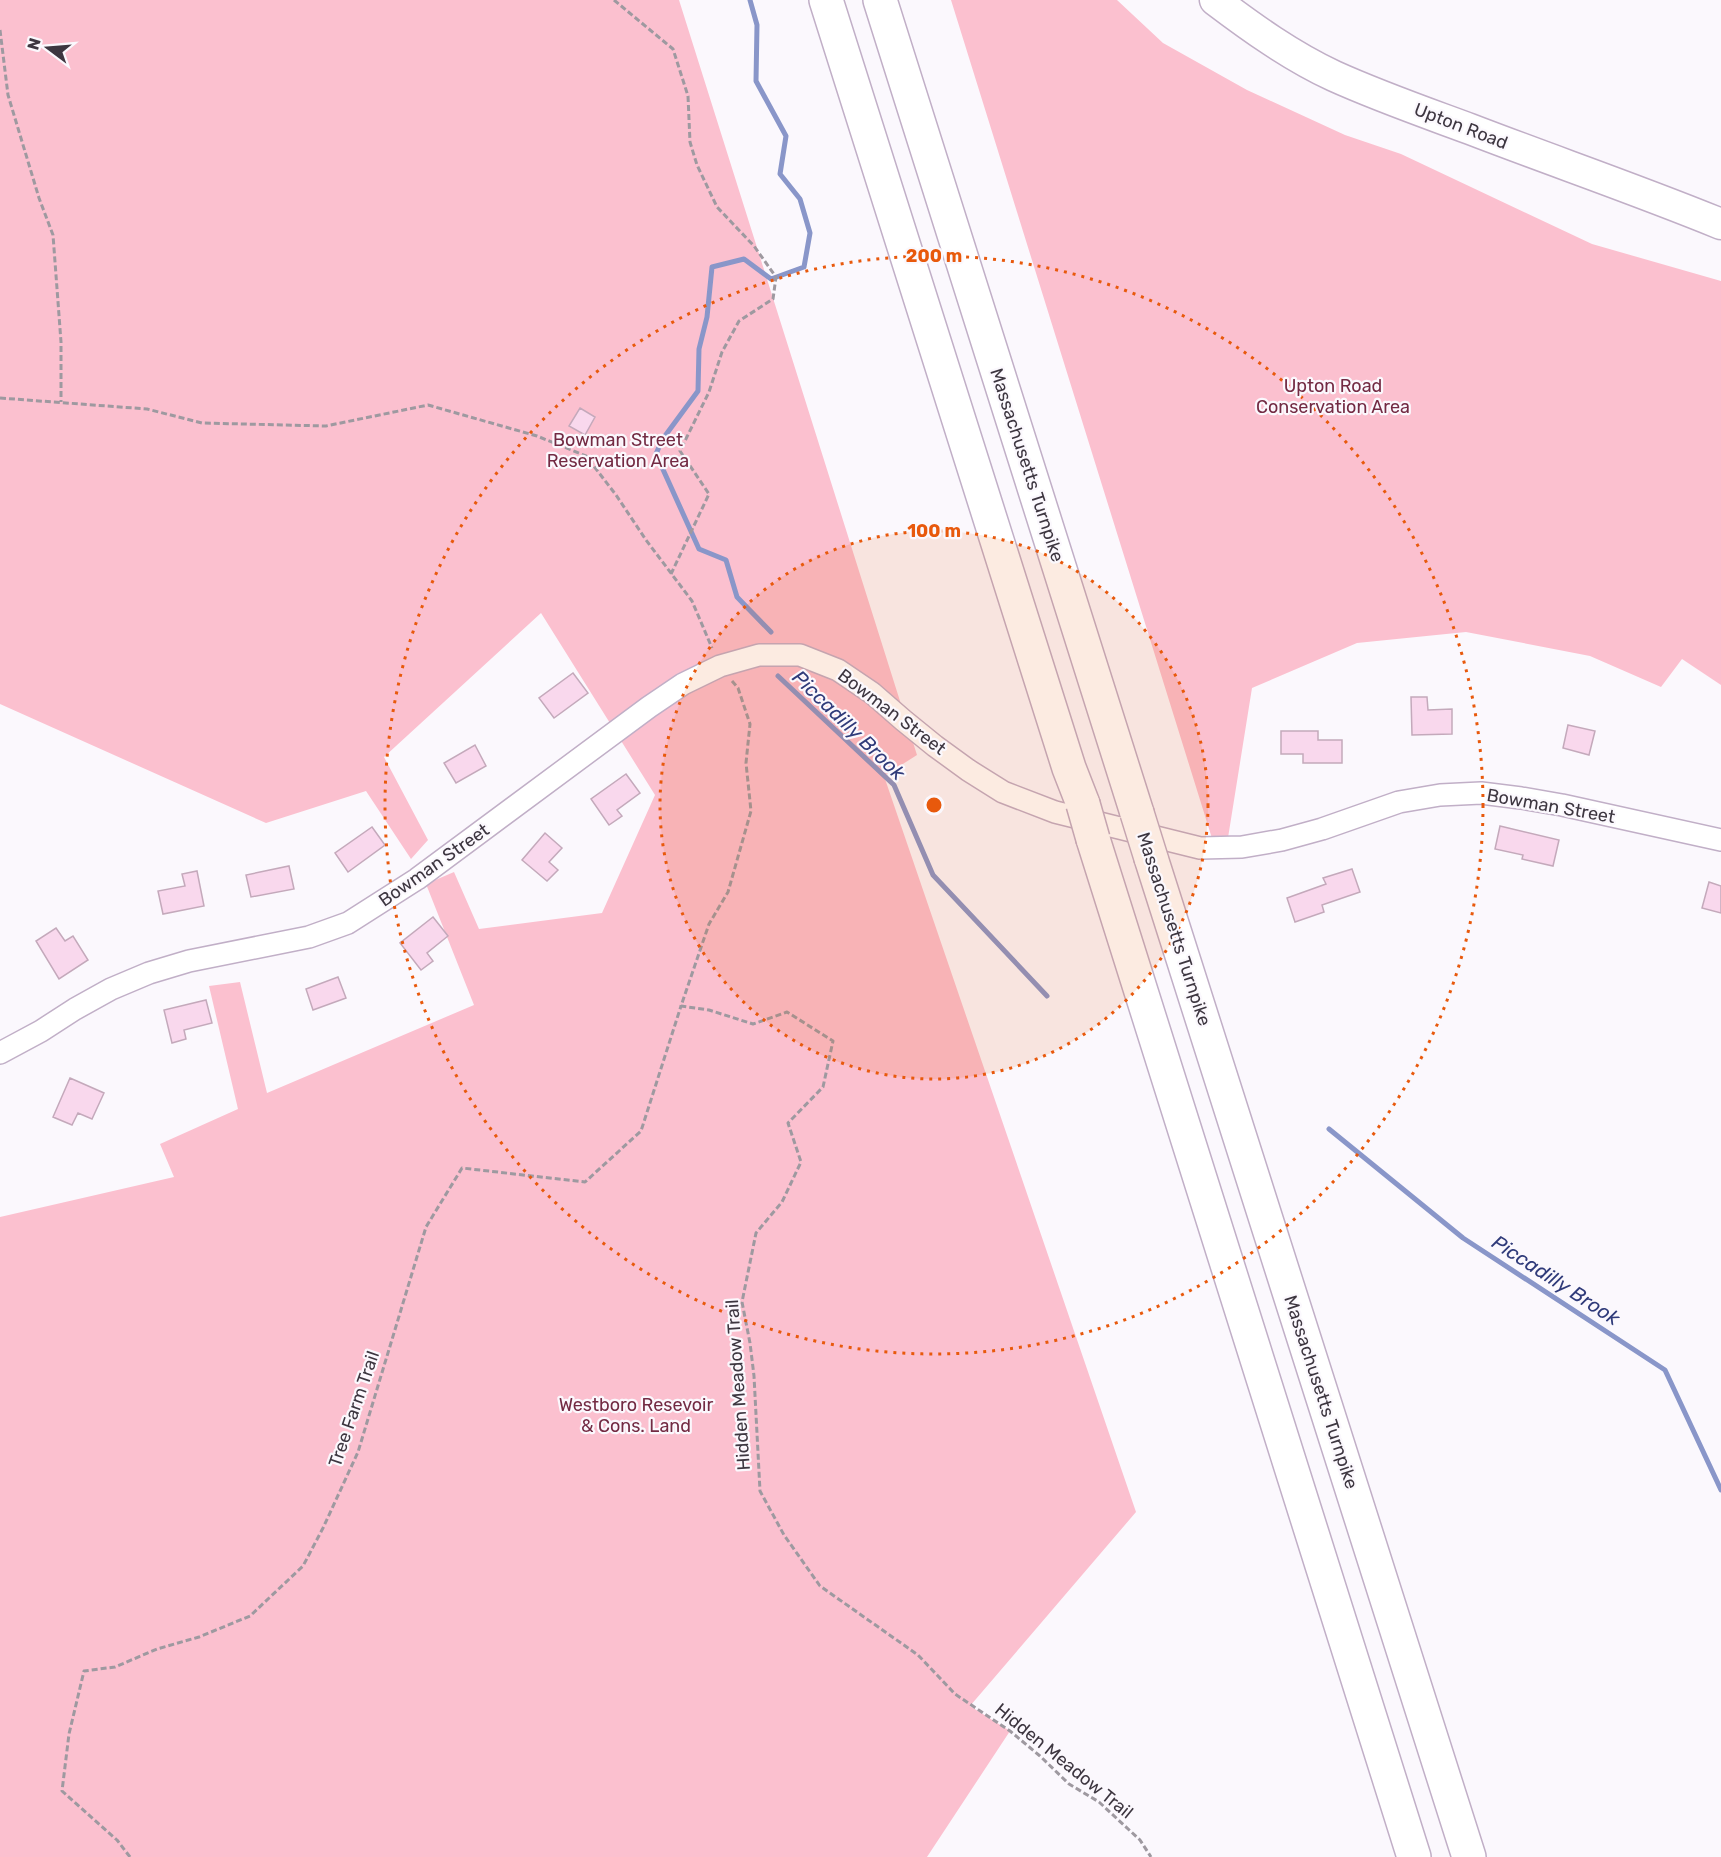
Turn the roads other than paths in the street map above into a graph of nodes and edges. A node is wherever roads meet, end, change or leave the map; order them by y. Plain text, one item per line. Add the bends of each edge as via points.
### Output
1 (826, 0) edge
2 (880, 0) edge
3 (1215, 0) edge
4 (1721, 224) edge
5 (1721, 840) edge
6 (0, 1053) edge
7 (1414, 1857) edge
8 (1469, 1857) edge

1 - 7 highway, bridge
2 - 8 highway, Massachusetts Turnpike, bridge
3 - 4 main road, Upton Road via 1287,50 1332,75
5 - 6 street, Bowman Street via 1562,805 1481,793 1399,802 1282,840 1242,847 1200,848 1055,812 1003,792 935,746 838,670 800,654 759,655 720,666 683,684 417,879 348,923 309,937 149,973 111,989

